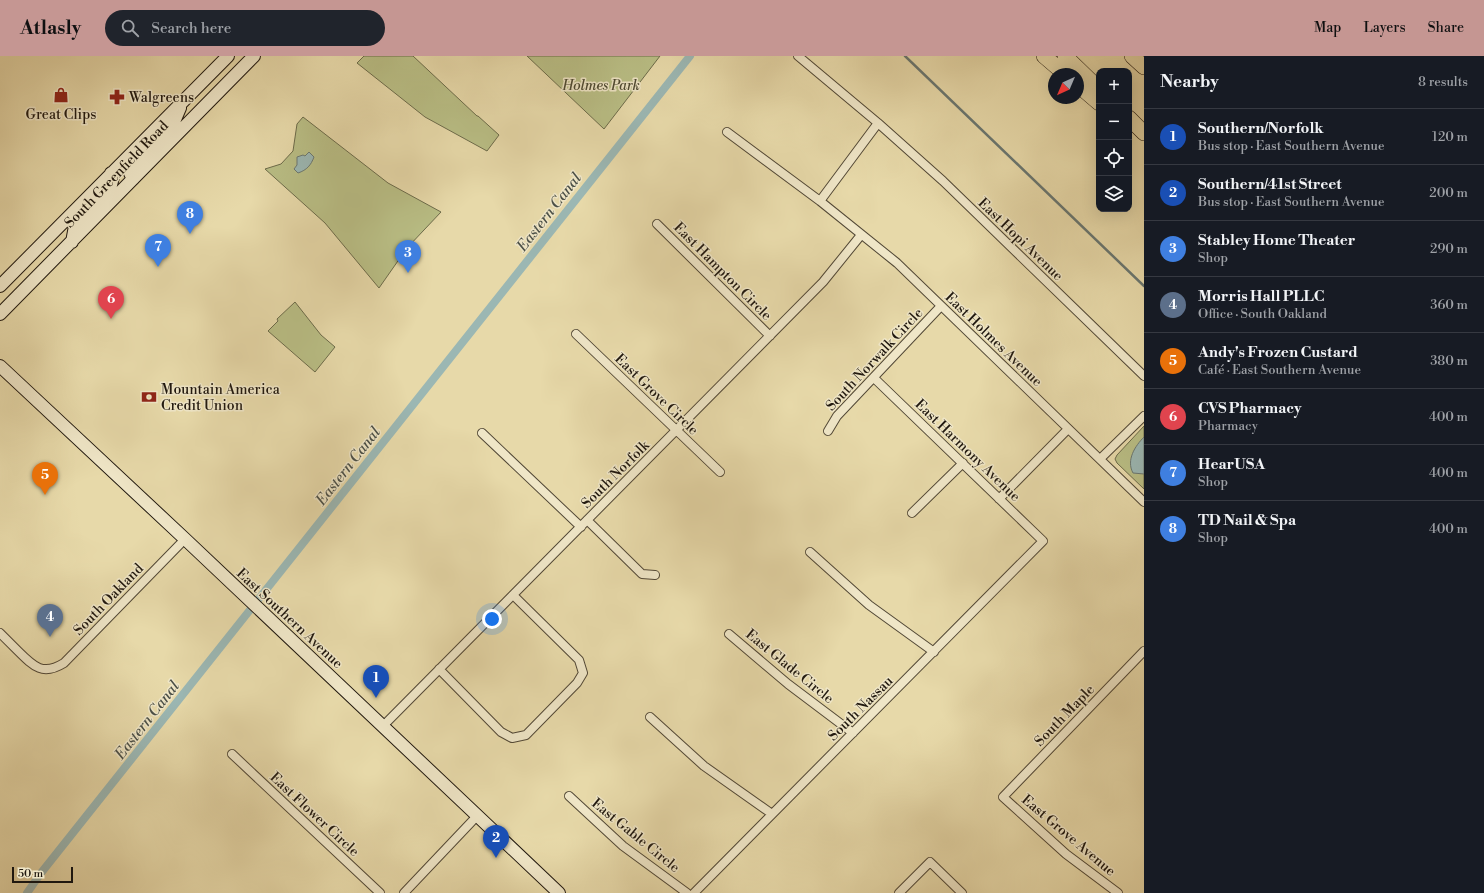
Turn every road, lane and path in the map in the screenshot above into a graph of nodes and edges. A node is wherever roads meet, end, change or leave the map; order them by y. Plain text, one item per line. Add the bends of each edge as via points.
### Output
1 (228, 56) edge
2 (254, 56) edge
3 (798, 56) edge
4 (1044, 56) edge
5 (1065, 56) edge
6 (1132, 56) edge
7 (1144, 67) edge
8 (1058, 68) edge
9 (1096, 86) edge
10 (1084, 90) edge
11 (184, 100) junction
12 (1096, 100) edge
13 (1132, 121) edge
14 (878, 123) junction
15 (1132, 126) edge
16 (727, 132) dead end
17 (1144, 133) edge
18 (111, 173) junction
19 (133, 179) junction
20 (820, 201) junction
21 (657, 224) dead end
22 (860, 235) junction
23 (72, 242) junction
24 (0, 286) edge
25 (941, 306) junction
26 (0, 314) edge
27 (576, 334) dead end
28 (770, 336) junction
29 (0, 366) edge
30 (1144, 376) edge
31 (874, 378) junction
32 (1144, 416) edge
33 (1068, 429) junction
34 (676, 430) junction
35 (828, 431) dead end
36 (482, 433) dead end
37 (1100, 460) junction
38 (963, 463) junction
39 (720, 472) dead end
40 (999, 499) junction
41 (1144, 502) edge
42 (912, 513) dead end
43 (587, 520) junction
44 (581, 527) junction
45 (185, 539) junction
46 (1043, 541) joint
47 (810, 552) dead end
48 (655, 575) dead end
49 (513, 595) junction
50 (0, 633) edge
51 (729, 634) dead end
52 (1144, 651) edge
53 (934, 652) junction
54 (439, 670) junction
55 (650, 717) dead end
56 (382, 726) junction
57 (853, 733) junction
58 (232, 754) dead end
59 (569, 796) dead end
60 (1003, 797) joint
61 (772, 814) junction
62 (477, 816) junction
63 (380, 893) edge
64 (404, 893) edge
65 (559, 893) edge
66 (687, 893) edge
67 (694, 893) edge
68 (899, 893) edge
69 (962, 893) edge
70 (1118, 893) edge

1 - 11 main road, South Greenfield Road
2 - 19 main road, South Greenfield Road
3 - 14 street, East Hopi Avenue
4 - 8 highway
5 - 9 highway
6 - 7 highway
10 - 12 highway
11 - 18 main road, South Greenfield Road
11 - 19 main road via 174,122 134,164 130,173
13 - 17 highway
14 - 20 street
14 - 30 street, East Hopi Avenue via 944,181
15 - 17 highway
16 - 20 street, East Holmes Avenue
18 - 23 main road via 111,185 75,226
18 - 24 main road, South Greenfield Road
19 - 23 main road, South Greenfield Road
20 - 22 street, East Holmes Avenue
21 - 28 street, East Hampton Circle
22 - 25 street, East Holmes Avenue via 897,263
22 - 28 street, South Norfolk via 823,282
23 - 26 main road, South Greenfield Road
25 - 31 street, South Norwalk Circle
25 - 33 street, East Holmes Avenue
27 - 34 street, East Grove Circle
28 - 34 street, South Norfolk
29 - 45 main road, East Southern Avenue
31 - 35 street, South Norwalk Circle via 837,416
31 - 38 street, East Harmony Avenue
32 - 37 street
33 - 37 street, East Holmes Avenue
33 - 40 street
34 - 39 street, East Grove Circle
34 - 43 street, South Norfolk
36 - 44 street
37 - 41 street, East Holmes Avenue
38 - 40 street, East Harmony Avenue
38 - 42 street
40 - 46 street, East Harmony Avenue
43 - 44 street, South Norfolk
43 - 48 street via 642,574
44 - 49 street, South Norfolk
45 - 50 street, South Oakland via 64,663 56,668 46,670 32,665
45 - 56 main road, East Southern Avenue
46 - 53 street, South Nassau
47 - 53 street via 869,605
49 - 54 street, South Norfolk
49 - 54 street via 579,660 583,673 577,683 526,734 512,738 501,732
51 - 57 street, East Glade Circle via 788,684
52 - 60 street, South Maple
53 - 57 street, South Nassau
54 - 56 street, South Norfolk
55 - 61 street via 704,766
56 - 62 main road, East Southern Avenue
57 - 61 street, South Nassau
58 - 63 street, East Flower Circle
59 - 66 street, East Gable Circle via 623,846
60 - 70 street, East Grove Avenue via 1066,854
61 - 67 street, South Nassau
62 - 64 street
62 - 65 main road, East Southern Avenue
68 - 69 street via 930,862

